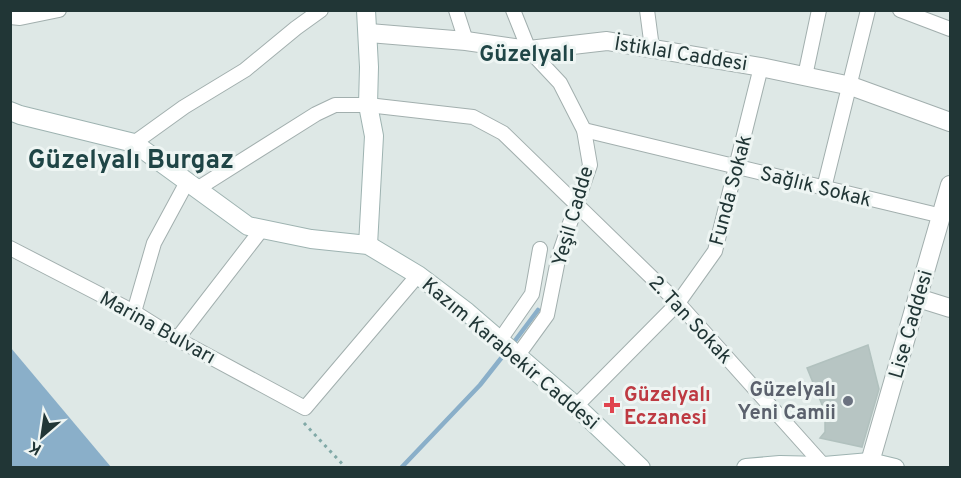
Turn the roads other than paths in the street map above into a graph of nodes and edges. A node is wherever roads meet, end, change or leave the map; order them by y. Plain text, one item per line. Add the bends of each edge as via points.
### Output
1 (59, 10) edge
2 (321, 10) edge
3 (366, 10) edge
4 (456, 10) edge
5 (513, 10) edge
6 (647, 10) edge
7 (819, 10) edge
8 (868, 10) edge
9 (900, 10) edge
10 (10, 17) edge
11 (951, 29) edge
12 (369, 33) junction
13 (466, 41) junction
14 (652, 48) junction
15 (529, 50) junction
16 (761, 67) junction
17 (805, 76) junction
18 (850, 86) junction
19 (368, 105) junction
20 (10, 111) edge
21 (951, 122) edge
22 (584, 130) junction
23 (134, 143) junction
24 (736, 166) junction
25 (951, 185) edge
26 (192, 186) junction
27 (824, 188) junction
28 (576, 204) junction
29 (942, 216) junction
30 (262, 229) junction
31 (368, 245) junction
32 (10, 248) edge
33 (540, 249) dead end
34 (418, 275) junction
35 (918, 298) junction
36 (678, 303) junction
37 (951, 308) edge
38 (134, 312) junction
39 (177, 339) junction
40 (501, 340) junction
41 (518, 354) junction
42 (576, 406) junction
43 (870, 465) edge
44 (824, 466) edge
45 (641, 468) edge
46 (746, 468) edge
47 (895, 468) edge

1 - 10 street
2 - 23 street via 245,70 184,106
3 - 12 main road
4 - 13 street
5 - 15 street
6 - 14 street
7 - 17 street
8 - 18 street
9 - 11 street
12 - 13 main road, İstiklal Caddesi
12 - 19 main road
13 - 15 main road, İstiklal Caddesi
14 - 15 main road, İstiklal Caddesi via 607,41
14 - 16 main road, İstiklal Caddesi
15 - 22 street, Yeşil Cadde via 560,83
16 - 17 main road, İstiklal Caddesi
16 - 24 street, Funda Sokak
17 - 18 main road, İstiklal Caddesi
18 - 21 main road, İstiklal Caddesi
18 - 27 street
19 - 26 street, 2. Tan Sokak via 335,105
19 - 28 street, 2. Tan Sokak via 473,117 503,133
19 - 31 main road via 374,136
20 - 23 main road, Kazım Karabekir Caddesi
22 - 24 street, Sağlık Sokak
22 - 28 street, Yeşil Cadde via 590,165
23 - 26 main road, Kazım Karabekir Caddesi
24 - 27 street, Sağlık Sokak
24 - 36 street, Funda Sokak via 716,251
25 - 29 main road, Lise Caddesi
26 - 30 main road, Kazım Karabekir Caddesi via 248,226
26 - 38 street via 154,243
27 - 29 street, Sağlık Sokak
28 - 36 street, 2. Tan Sokak
28 - 41 street, Yeşil Cadde via 559,255 547,315
29 - 35 main road, Lise Caddesi
30 - 31 main road, Kazım Karabekir Caddesi
30 - 39 street
31 - 34 main road, Kazım Karabekir Caddesi
32 - 38 street, Marina Bulvarı
33 - 40 street via 532,294
34 - 39 street, Marina Bulvarı via 305,408
34 - 40 main road, Kazım Karabekir Caddesi
35 - 37 main road
35 - 43 main road, Lise Caddesi
36 - 42 street, Funda Sokak
36 - 44 street, 2. Tan Sokak
38 - 39 street, Marina Bulvarı
40 - 41 main road, Kazım Karabekir Caddesi
41 - 42 main road, Kazım Karabekir Caddesi
42 - 45 main road, Kazım Karabekir Caddesi
43 - 44 main road
43 - 47 main road
44 - 46 main road

